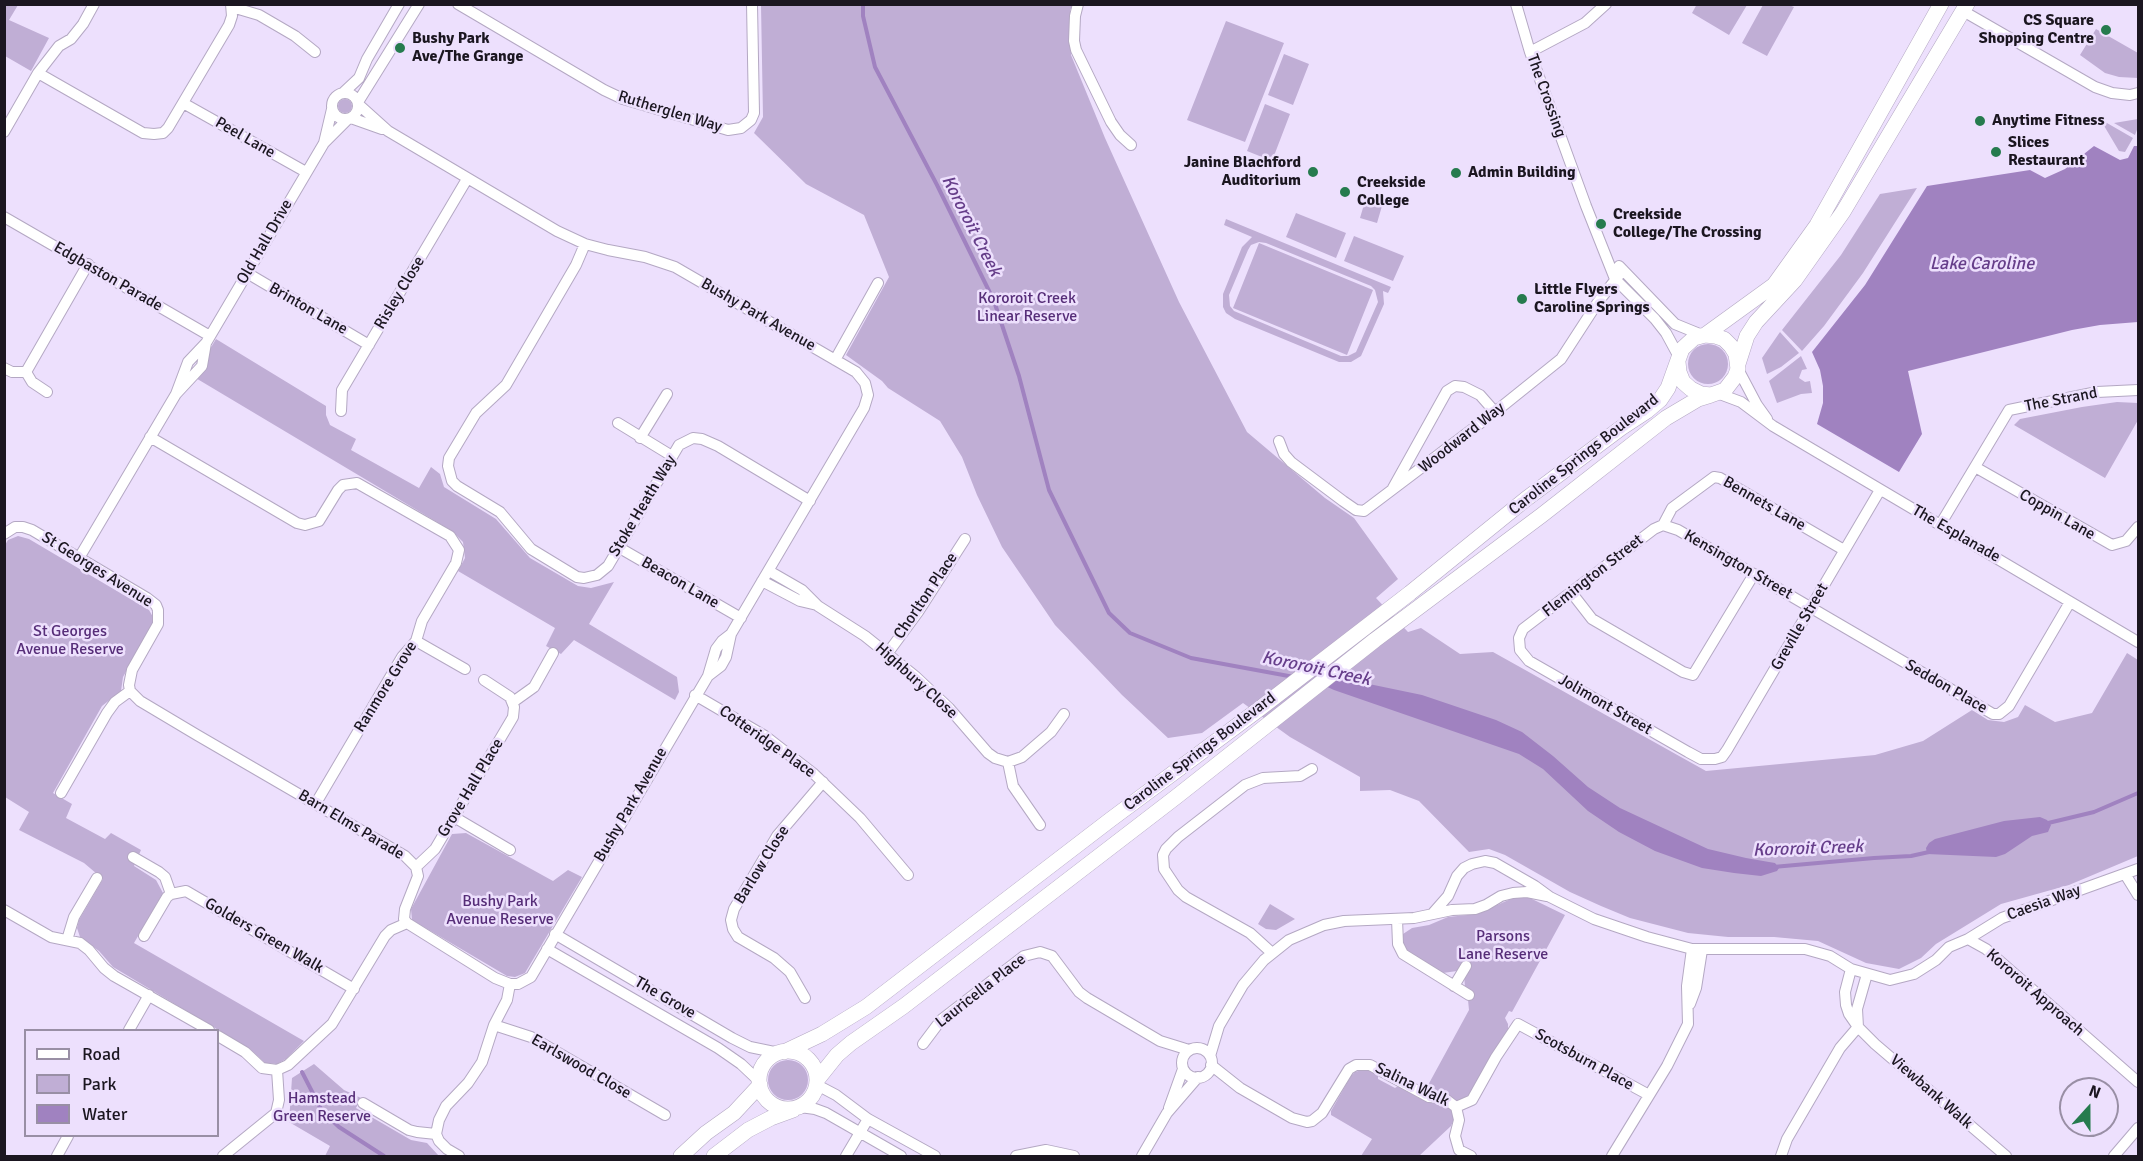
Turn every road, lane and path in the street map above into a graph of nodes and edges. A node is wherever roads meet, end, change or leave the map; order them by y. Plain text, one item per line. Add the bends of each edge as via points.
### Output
1 (94, 4) edge
2 (399, 4) edge
3 (418, 4) edge
4 (458, 4) edge
5 (752, 4) edge
6 (1078, 4) edge
7 (1516, 4) edge
8 (1606, 4) edge
9 (1941, 4) edge
10 (231, 6) edge
11 (1961, 7) edge
12 (315, 52) dead end
13 (1530, 52) junction
14 (363, 69) junction
15 (38, 73) junction
16 (375, 76) junction
17 (343, 93) junction
18 (2139, 93) edge
19 (183, 103) junction
20 (358, 103) junction
21 (332, 109) junction
22 (349, 118) junction
23 (388, 131) junction
24 (4, 132) edge
25 (324, 143) junction
26 (1131, 145) dead end
27 (306, 172) junction
28 (467, 179) junction
29 (5, 217) edge
30 (585, 244) junction
31 (1606, 253) junction
32 (88, 264) junction
33 (1623, 270) junction
34 (247, 273) junction
35 (1615, 279) junction
36 (878, 283) dead end
37 (1703, 335) junction
38 (208, 339) junction
39 (369, 345) junction
40 (1679, 359) junction
41 (835, 360) junction
42 (1738, 366) junction
43 (4, 368) edge
44 (26, 372) junction
45 (2139, 390) edge
46 (46, 392) dead end
47 (667, 394) dead end
48 (1714, 394) junction
49 (341, 411) dead end
50 (1495, 412) junction
51 (618, 423) dead end
52 (1773, 426) junction
53 (150, 437) junction
54 (640, 438) junction
55 (1279, 441) dead end
56 (672, 456) junction
57 (1975, 467) junction
58 (1880, 490) junction
59 (1392, 491) junction
60 (810, 501) junction
61 (1664, 525) junction
62 (1940, 525) junction
63 (2139, 527) edge
64 (4, 534) edge
65 (965, 538) dead end
66 (618, 547) junction
67 (1844, 550) junction
68 (79, 558) junction
69 (769, 571) junction
70 (1754, 574) junction
71 (762, 581) junction
72 (1571, 592) junction
73 (2070, 602) junction
74 (818, 606) junction
75 (1811, 608) junction
76 (741, 618) junction
77 (1523, 629) joint
78 (416, 641) junction
79 (2139, 642) edge
80 (554, 653) dead end
81 (887, 654) junction
82 (465, 669) dead end
83 (484, 680) dead end
84 (130, 691) junction
85 (695, 694) junction
86 (513, 702) junction
87 (1064, 714) dead end
88 (1715, 759) joint
89 (1008, 762) junction
90 (1312, 769) dead end
91 (823, 782) junction
92 (61, 793) dead end
93 (316, 803) junction
94 (454, 818) junction
95 (1040, 825) dead end
96 (510, 850) dead end
97 (133, 857) dead end
98 (416, 867) junction
99 (2139, 869) edge
100 (908, 874) dead end
101 (1514, 874) junction
102 (2125, 874) junction
103 (97, 878) dead end
104 (1513, 893) junction
105 (171, 894) junction
106 (2139, 895) edge
107 (1550, 897) junction
108 (1445, 898) junction
109 (4, 910) edge
110 (1460, 910) junction
111 (1433, 913) junction
112 (1397, 919) junction
113 (407, 923) junction
114 (555, 934) junction
115 (144, 936) dead end
116 (1968, 939) junction
117 (67, 940) junction
118 (547, 949) junction
119 (1697, 949) junction
120 (1272, 953) junction
121 (1466, 966) dead end
122 (1851, 969) junction
123 (1867, 974) junction
124 (510, 984) junction
125 (1454, 986) junction
126 (354, 989) junction
127 (149, 995) junction
128 (1469, 995) dead end
129 (805, 998) dead end
130 (494, 1025) junction
131 (1219, 1026) junction
132 (1858, 1027) junction
133 (130, 1029) edge
134 (207, 1029) edge
135 (219, 1037) edge
136 (1160, 1041) junction
137 (923, 1044) dead end
138 (1192, 1049) junction
139 (782, 1052) junction
140 (1211, 1060) junction
141 (1183, 1065) junction
142 (278, 1070) junction
143 (1202, 1076) junction
144 (817, 1082) junction
145 (2139, 1082) edge
146 (759, 1083) junction
147 (1240, 1088) junction
148 (1649, 1095) junction
149 (363, 1103) dead end
150 (1456, 1107) junction
151 (798, 1108) junction
152 (1167, 1113) junction
153 (665, 1115) dead end
154 (868, 1119) junction
155 (2139, 1128) edge
156 (860, 1133) junction
157 (436, 1134) junction
158 (67, 1137) edge
159 (57, 1156) edge
160 (224, 1156) edge
161 (457, 1156) edge
162 (681, 1156) edge
163 (714, 1156) edge
164 (846, 1156) edge
165 (901, 1156) edge
166 (935, 1156) edge
167 (1017, 1156) edge
168 (1074, 1156) edge
169 (1142, 1156) edge
170 (1471, 1156) edge
171 (1612, 1156) edge
172 (1781, 1156) edge
173 (2006, 1156) edge
174 (2114, 1156) edge

1 - 15 street via 71,39 59,46
2 - 14 street
3 - 16 street
4 - 5 street, Rutherglen Way via 623,99 728,130 741,128 754,113
6 - 26 street via 1076,50 1111,122
7 - 13 street, The Crossing
8 - 13 street via 1585,23
9 - 37 main road via 1817,225 1774,285
10 - 12 street via 259,15
10 - 19 street via 229,25
11 - 18 street via 2095,87 2112,93
11 - 42 main road via 1838,220 1795,280 1747,336
13 - 31 street, The Crossing
14 - 16 street
14 - 17 street
15 - 19 street via 147,134 163,133
15 - 24 street
16 - 20 street
17 - 20 street via 350,94
17 - 21 street via 333,100
19 - 27 street, Peel Lane
20 - 22 street via 357,112
20 - 23 street, Bushy Park Avenue
21 - 22 street via 336,116
21 - 25 street, Old Hall Drive
22 - 23 street, Bushy Park Avenue
22 - 25 street, Old Hall Drive
23 - 28 street, Bushy Park Avenue
25 - 27 street, Old Hall Drive
27 - 34 street, Old Hall Drive
28 - 30 street, Bushy Park Avenue
28 - 39 street, Risley Close
29 - 32 street, Edgbaston Parade
30 - 41 street, Bushy Park Avenue via 675,267
30 - 66 street, Stoke Heath Way via 507,385 476,413 448,466 457,486 500,512 531,549 577,577 597,575 608,566
31 - 33 street, The Crossing
31 - 35 street, The Crossing
32 - 38 street, Edgbaston Parade
32 - 44 street
33 - 35 street, Woodward Way
33 - 37 street, The Crossing via 1676,324
34 - 38 street, Old Hall Drive
34 - 39 street, Brinton Lane
35 - 40 street, The Crossing via 1655,319
35 - 50 street, Woodward Way via 1561,359
36 - 41 street
37 - 40 main road via 1687,343
37 - 42 main road via 1724,339 1736,354
38 - 53 street, Old Hall Drive via 202,366 176,394
39 - 49 street, Risley Close via 342,390
40 - 48 main road via 1683,382 1701,394
40 - 139 main road, Caroline Springs Boulevard via 1660,400 866,1007 832,1029
41 - 60 street, Bushy Park Avenue via 866,382 868,395
42 - 48 main road via 1731,384
42 - 52 street, The Esplanade via 1757,405
43 - 44 street
44 - 46 street
45 - 57 street, The Strand via 2097,392 2009,410
47 - 54 street
48 - 52 street, The Esplanade via 1741,402
48 - 144 main road, Caroline Springs Boulevard via 1666,418 1375,640 1034,907 851,1043
50 - 59 street, Woodward Way
50 - 59 street via 1480,395 1464,387 1455,386 1448,391
51 - 54 street
52 - 58 street, The Esplanade
53 - 68 street, Old Hall Drive
53 - 78 street, Ranmore Grove via 297,523 319,521 338,490 357,483 450,536 459,556 422,621
54 - 56 street
55 - 59 street, Woodward Way via 1291,462 1356,510 1364,511
56 - 60 street, Stoke Heath Way via 686,441 702,439
56 - 66 street, Stoke Heath Way
57 - 62 street, The Strand
57 - 63 street, Coppin Lane via 2103,542 2126,542
58 - 62 street, The Esplanade
58 - 67 street, Greville Street
60 - 69 street, Bushy Park Avenue
61 - 67 street, Bennets Lane via 1672,508 1714,477
61 - 70 street, Kensington Street
61 - 72 street, Flemington Street
62 - 73 street, The Esplanade
64 - 68 street, St Georges Avenue via 23,527
65 - 81 street, Chorlton Place
66 - 76 street, Beacon Lane
67 - 75 street, Greville Street
68 - 84 street, St Georges Avenue via 156,605 158,624 132,670
69 - 71 street, Bushy Park Avenue
69 - 74 street, Highbury Close via 802,590
70 - 72 street via 1693,675 1592,619
70 - 75 street, Kensington Street
71 - 74 street, Highbury Close
71 - 76 street, Bushy Park Avenue
72 - 77 street, Flemington Street
73 - 75 street, Seddon Place via 2009,706 1999,714 1985,711
73 - 79 street, The Esplanade
74 - 81 street, Highbury Close
75 - 88 street, Greville Street via 1727,750
76 - 85 street, Bushy Park Avenue via 731,634 721,666
77 - 88 street, Jolimont Street via 1520,650 1529,662 1701,759
78 - 82 street
78 - 93 street, Ranmore Grove via 402,657
80 - 86 street via 534,687
81 - 89 street, Highbury Close via 949,708 988,753
83 - 86 street
84 - 92 street via 106,712
84 - 93 street, Barn Elms Parade
85 - 91 street, Cotteridge Place via 765,736
85 - 114 street, Bushy Park Avenue
86 - 94 street, Grove Hall Place via 513,717
87 - 89 street via 1044,739 1022,757
89 - 95 street via 1013,786
90 - 120 street via 1300,776 1263,778 1245,785 1178,837 1163,855 1164,869 1178,890 1250,933
91 - 100 street, Cotteridge Place via 861,818
91 - 129 street, Barlow Close via 777,836 734,909 732,920 738,937 790,972
93 - 98 street, Barn Elms Parade via 405,856
94 - 96 street
94 - 98 street, Grove Hall Place via 435,849
97 - 105 street via 165,877
98 - 113 street, Barn Elms Parade via 418,876 405,909
99 - 102 street, Caesia Way
101 - 104 street via 1518,883
101 - 107 street, Kororoit Approach
101 - 108 street, Kororoit Approach via 1495,863 1472,864 1457,876
102 - 106 street
102 - 116 street, Caesia Way via 2002,918
103 - 117 street via 74,917
104 - 107 street, Kororoit Approach
104 - 110 street, Kororoit Approach via 1475,909
105 - 115 street
105 - 126 street, Golders Green Walk via 193,894
107 - 119 street, Kororoit Approach via 1618,928
108 - 110 street
108 - 111 street, Kororoit Approach
109 - 117 street via 51,937
110 - 111 street, Kororoit Approach
111 - 112 street, Kororoit Approach
112 - 120 street, Kororoit Approach via 1344,921 1324,926 1289,939
112 - 125 street via 1398,944 1403,954
113 - 124 street
113 - 126 street via 385,936
114 - 118 street
114 - 139 street, The Grove via 732,1038 750,1047
116 - 123 street, Kororoit Approach via 1949,947 1914,974 1890,980
116 - 145 street, Kororoit Approach via 1986,949
117 - 127 street via 80,943 104,968
118 - 124 street via 531,977
118 - 146 street, The Grove via 718,1048
119 - 122 street, Kororoit Approach via 1805,949 1830,956
119 - 148 street via 1696,987 1687,1010 1688,1024
120 - 131 street, Kororoit Approach via 1253,971
121 - 125 street
122 - 123 street, Kororoit Approach
122 - 132 street, Viewbank Walk via 1846,1005
123 - 132 street via 1859,999
124 - 130 street via 507,1000
125 - 128 street
126 - 142 street via 332,1024
127 - 133 street
127 - 134 street
130 - 153 street, Earlswood Close via 531,1037
130 - 157 street via 478,1069 446,1106
131 - 138 street, Kororoit Approach
131 - 140 street, Kororoit Approach
132 - 172 street via 1840,1048
132 - 173 street, Viewbank Walk
135 - 142 street via 262,1068
136 - 137 street, Lauricella Place via 1087,998 1052,957 1040,952 1024,956 941,1020
136 - 138 street, Lauricella Place
136 - 141 street, Lauricella Place
138 - 140 street via 1204,1050
138 - 141 street
139 - 144 main road via 803,1055 816,1070
139 - 146 main road via 764,1064
140 - 143 street
140 - 147 street, Salina Walk
141 - 143 street via 1189,1076
141 - 152 street
142 - 160 street via 276,1113
143 - 147 street, Salina Walk
143 - 152 street
144 - 151 main road via 812,1098
144 - 154 street
146 - 151 main road via 768,1102 786,1109
146 - 162 main road via 734,1113
147 - 150 street, Salina Walk via 1292,1119 1307,1122 1322,1113 1349,1069 1364,1064 1430,1097 1444,1098
148 - 150 street, Scotsburn Place via 1518,1024 1472,1101
148 - 171 street
149 - 157 street via 409,1130
150 - 170 street, Salina Walk via 1459,1120 1455,1136 1459,1150
151 - 156 street via 826,1113
151 - 163 main road via 748,1130
152 - 169 street
154 - 156 street
154 - 166 street
155 - 174 street
156 - 164 street
156 - 165 street
157 - 161 street via 442,1146
158 - 159 street
167 - 168 street via 1046,1150

